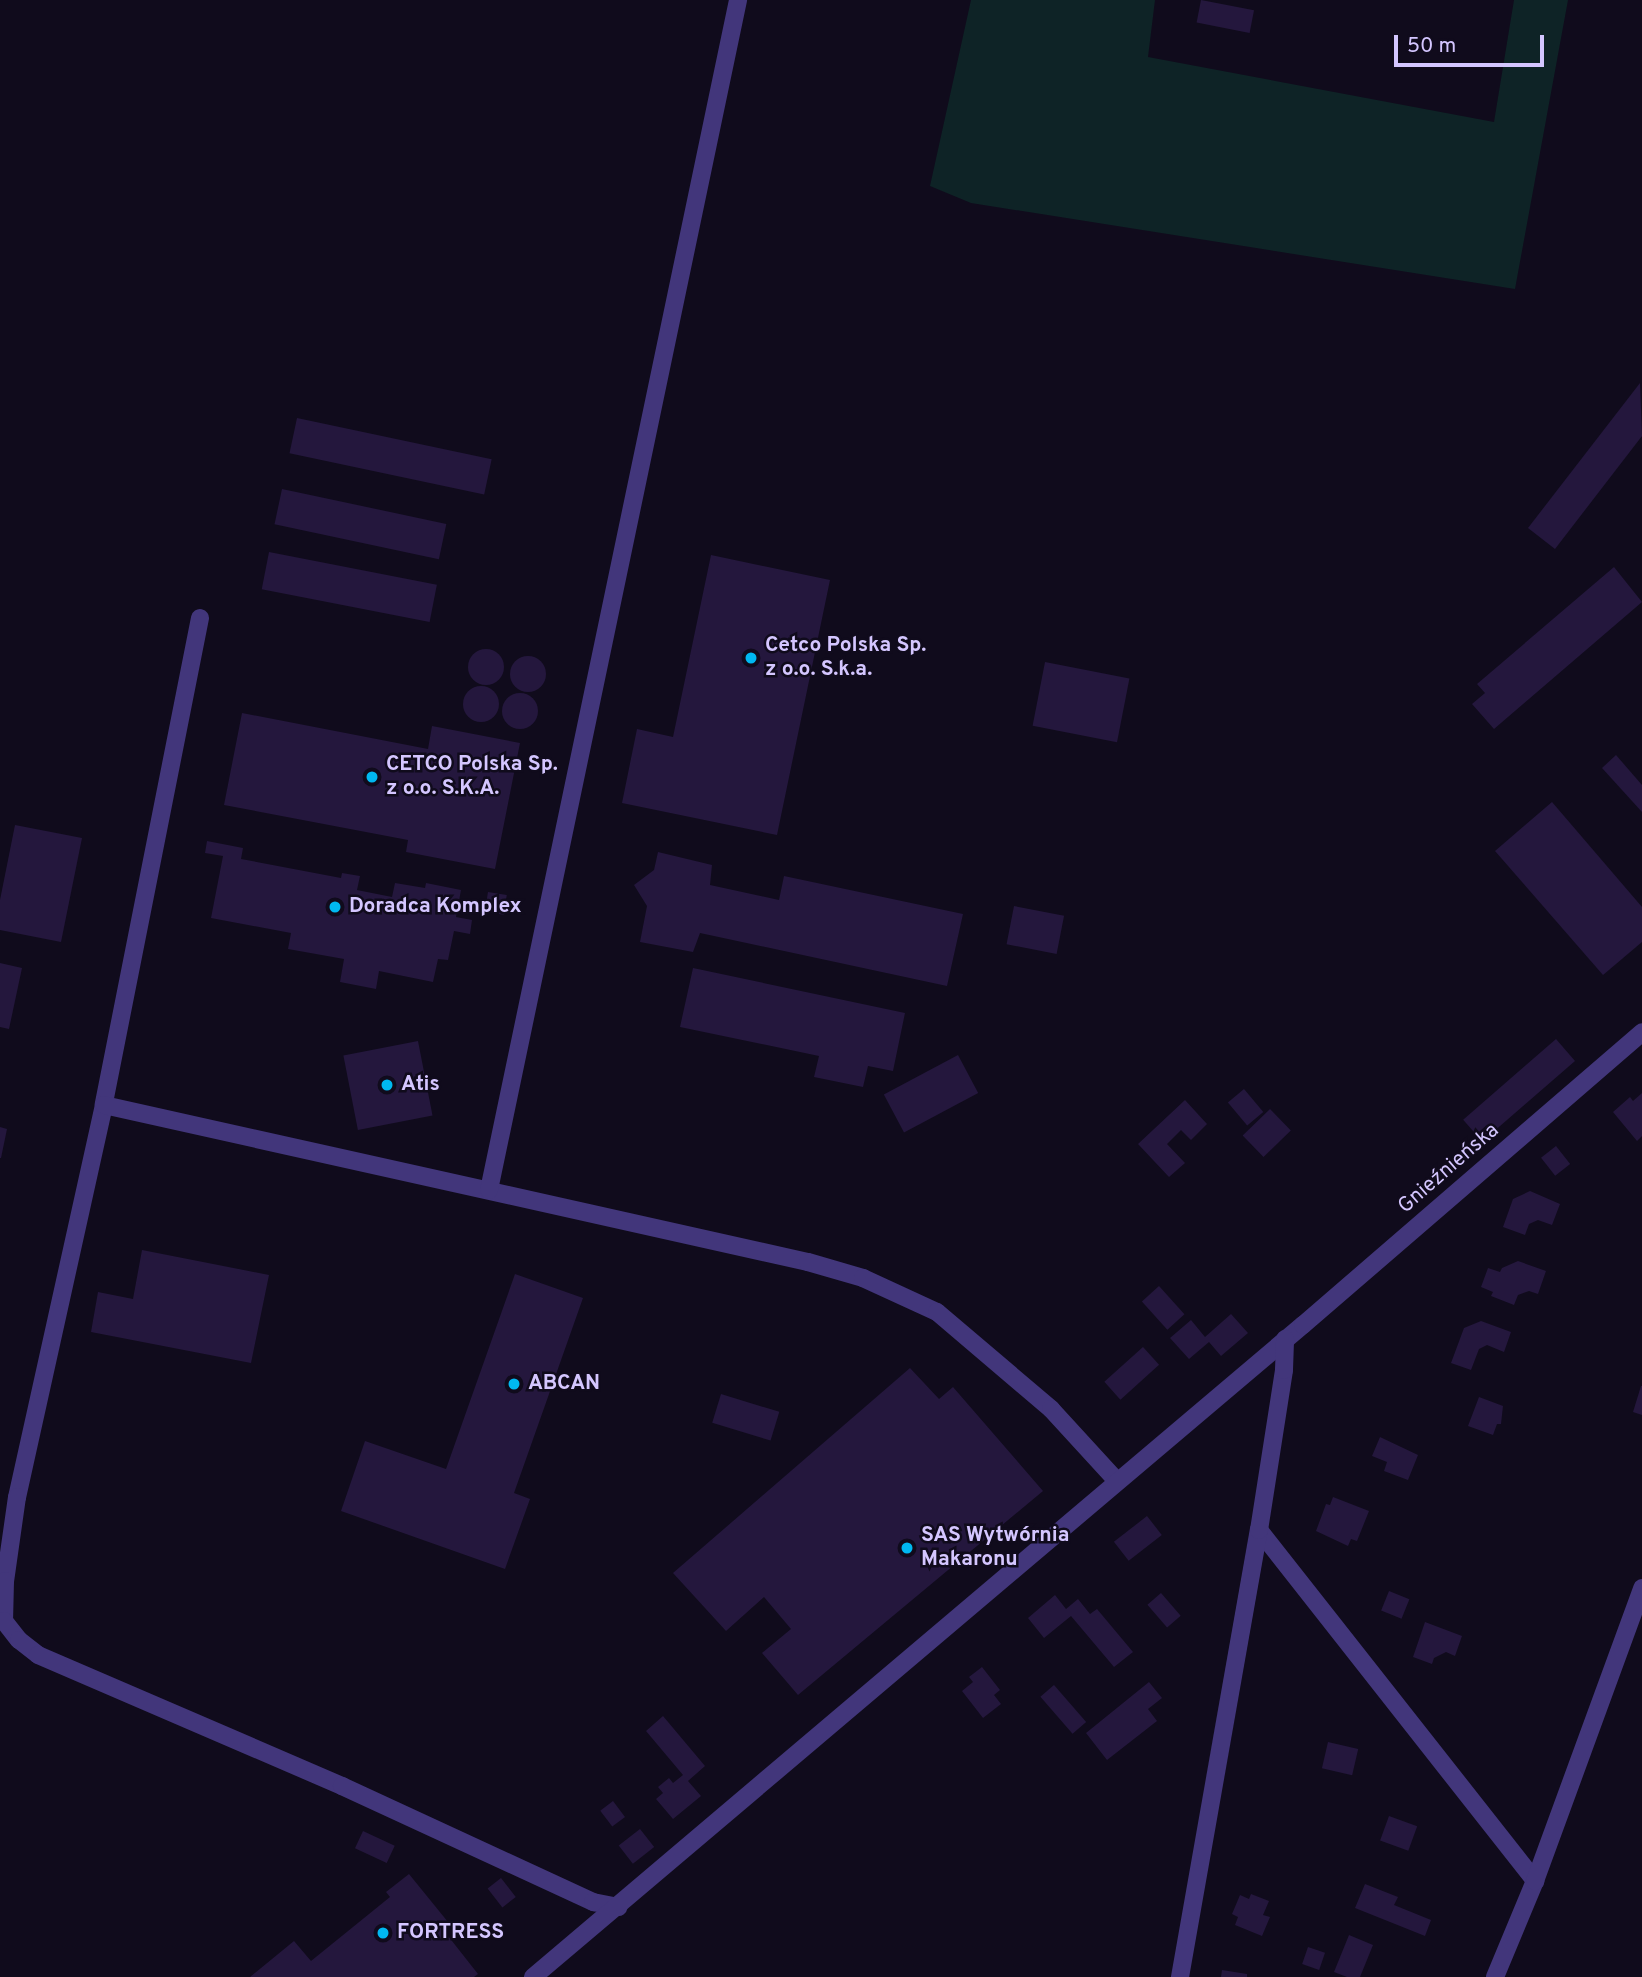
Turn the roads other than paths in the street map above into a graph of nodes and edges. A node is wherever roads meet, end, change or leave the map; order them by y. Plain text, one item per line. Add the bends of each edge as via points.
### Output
1 (738, 0) edge
2 (200, 618) dead end
3 (1642, 1032) edge
4 (104, 1105) junction
5 (489, 1189) junction
6 (1285, 1339) junction
7 (1117, 1481) junction
8 (1259, 1530) junction
9 (1642, 1588) edge
10 (1535, 1881) junction
11 (619, 1906) junction
12 (533, 1977) edge
13 (1180, 1977) edge
14 (1495, 1977) edge

1 - 5 street
2 - 4 street
3 - 6 street, Gnieźnieńska
4 - 5 street
4 - 11 street via 17,1497 4,1621 38,1655 342,1786 593,1902
5 - 7 street via 808,1262 863,1278 937,1312 1051,1409
6 - 7 street, Gnieźnieńska
6 - 8 street
7 - 11 street, Gnieźnieńska
8 - 10 street
8 - 13 street
9 - 10 street
10 - 14 street
11 - 12 street, Gnieźnieńska

